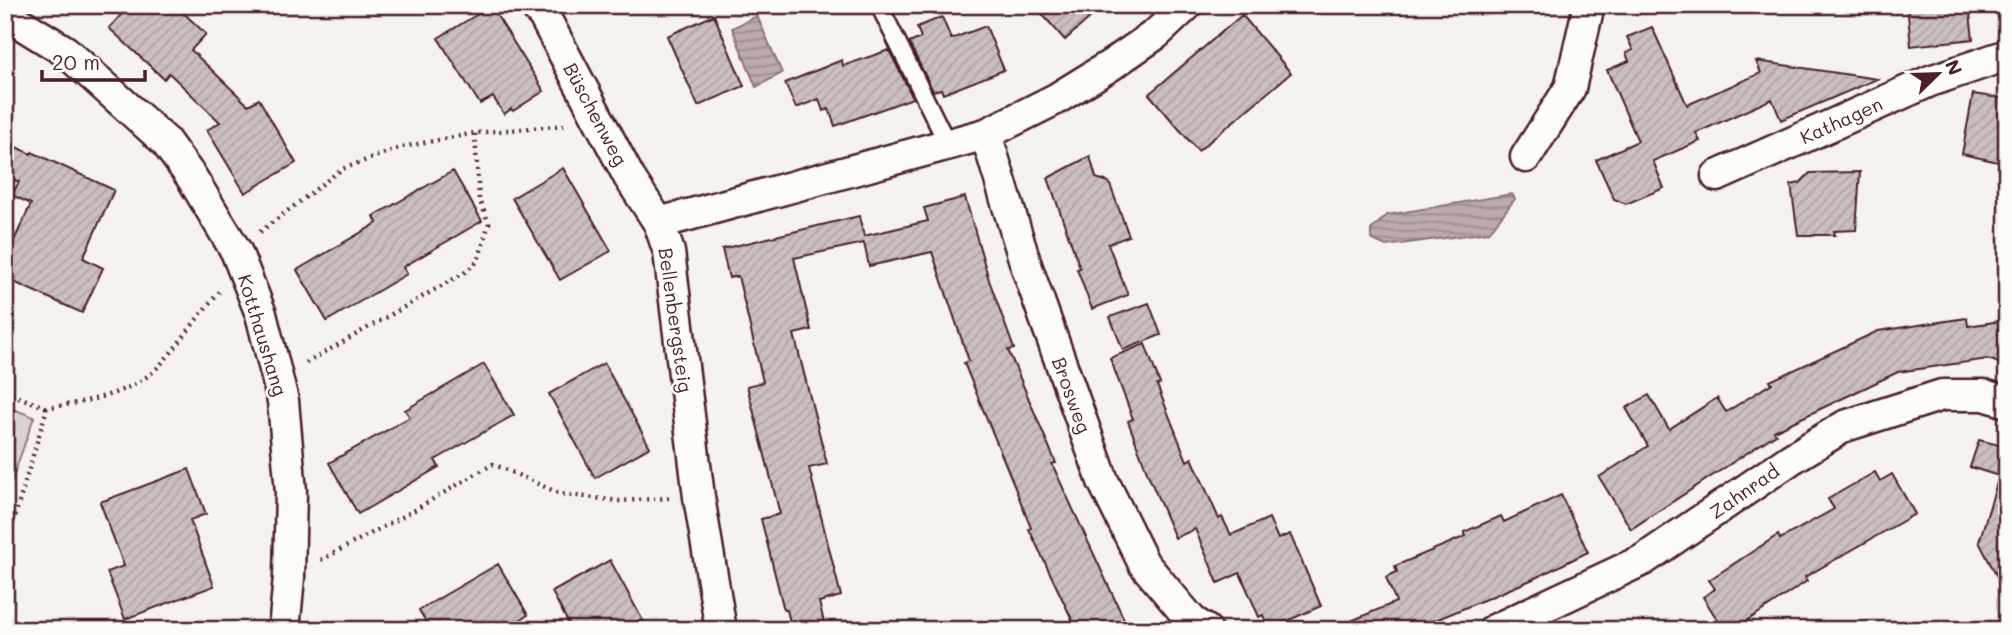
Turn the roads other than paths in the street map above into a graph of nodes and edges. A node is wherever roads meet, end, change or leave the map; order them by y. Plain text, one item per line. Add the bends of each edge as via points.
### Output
1 (534, 5) edge
2 (879, 5) edge
3 (1187, 5) edge
4 (1589, 5) edge
5 (5, 14) edge
6 (2007, 55) edge
7 (986, 134) junction
8 (948, 145) junction
9 (1526, 157) dead end
10 (1717, 176) dead end
11 (659, 223) junction
12 (2007, 402) edge
13 (284, 630) edge
14 (721, 630) edge
15 (1206, 630) edge
16 (1494, 630) edge

1 - 11 street, Büschenweg
2 - 8 lane
3 - 7 street, Bellenbergsteig via 1156,34 1111,65
4 - 9 street via 1570,88
5 - 13 street, Kotthaushang via 65,51 165,141 241,263 261,314 283,401 291,492
6 - 10 street, Kathagen via 1930,81
7 - 8 street, Bellenbergsteig
7 - 15 street, Brosweg via 1026,265 1103,481 1144,564 1192,621
8 - 11 street, Bellenbergsteig
11 - 14 street, Bellenbergsteig via 669,252 699,497
12 - 16 street, Zahnrad via 1983,395 1942,395 1845,426 1643,561

